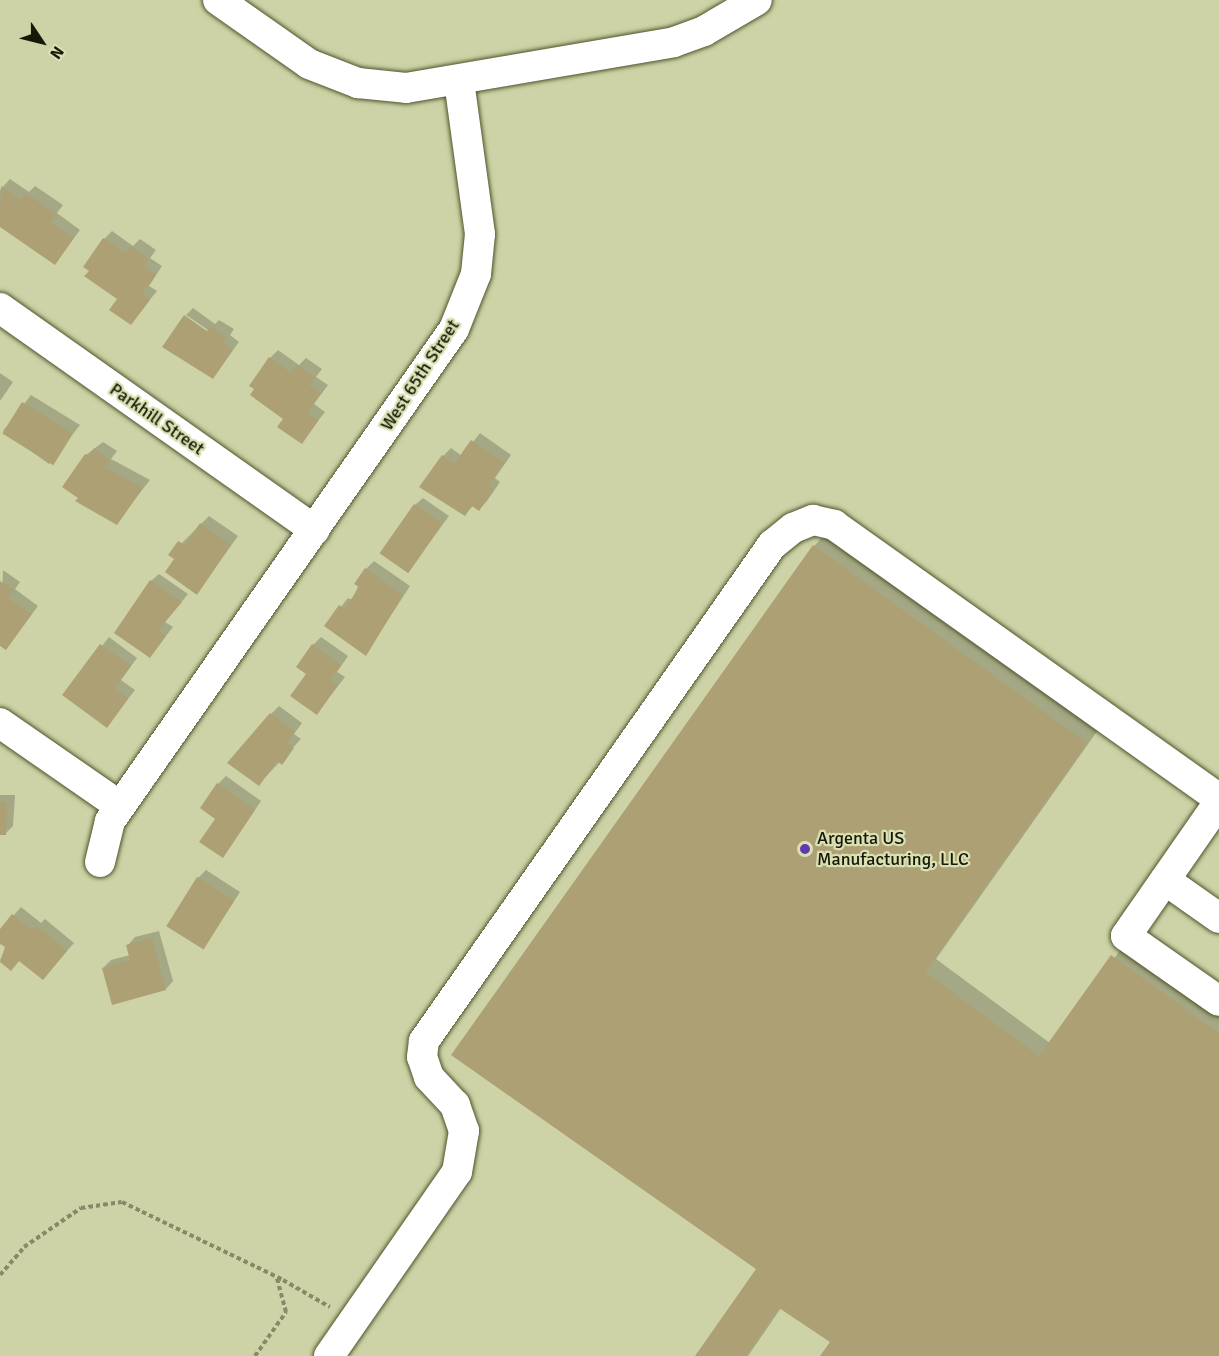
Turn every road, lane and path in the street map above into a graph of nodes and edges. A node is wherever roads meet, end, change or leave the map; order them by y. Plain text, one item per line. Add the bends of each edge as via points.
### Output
1 (218, 0) edge
2 (757, 0) edge
3 (459, 80) junction
4 (0, 308) edge
5 (315, 530) junction
6 (0, 723) edge
7 (1219, 801) edge
8 (120, 806) junction
9 (100, 862) dead end
10 (1165, 880) junction
11 (1219, 918) edge
12 (1219, 1001) edge
13 (0, 1275) edge
14 (277, 1277) junction
15 (354, 1321) junction
16 (255, 1356) edge
17 (329, 1356) edge

1 - 3 street via 309,64 358,83 406,88
2 - 3 street via 704,31 674,42
3 - 5 street, West 65th Street via 480,234 476,274 454,329
4 - 5 street, Parkhill Street
5 - 8 street, West 65th Street
6 - 8 street
7 - 10 street
7 - 15 street via 834,525 813,520 793,528 772,545 424,1041 422,1057 429,1077 455,1105 464,1131 460,1162 457,1172
8 - 9 street, West 65th Street via 110,821
10 - 11 street
10 - 12 street via 1126,936
13 - 14 path via 24,1248 81,1208 122,1202
14 - 15 path
14 - 16 path via 286,1312
15 - 17 street

